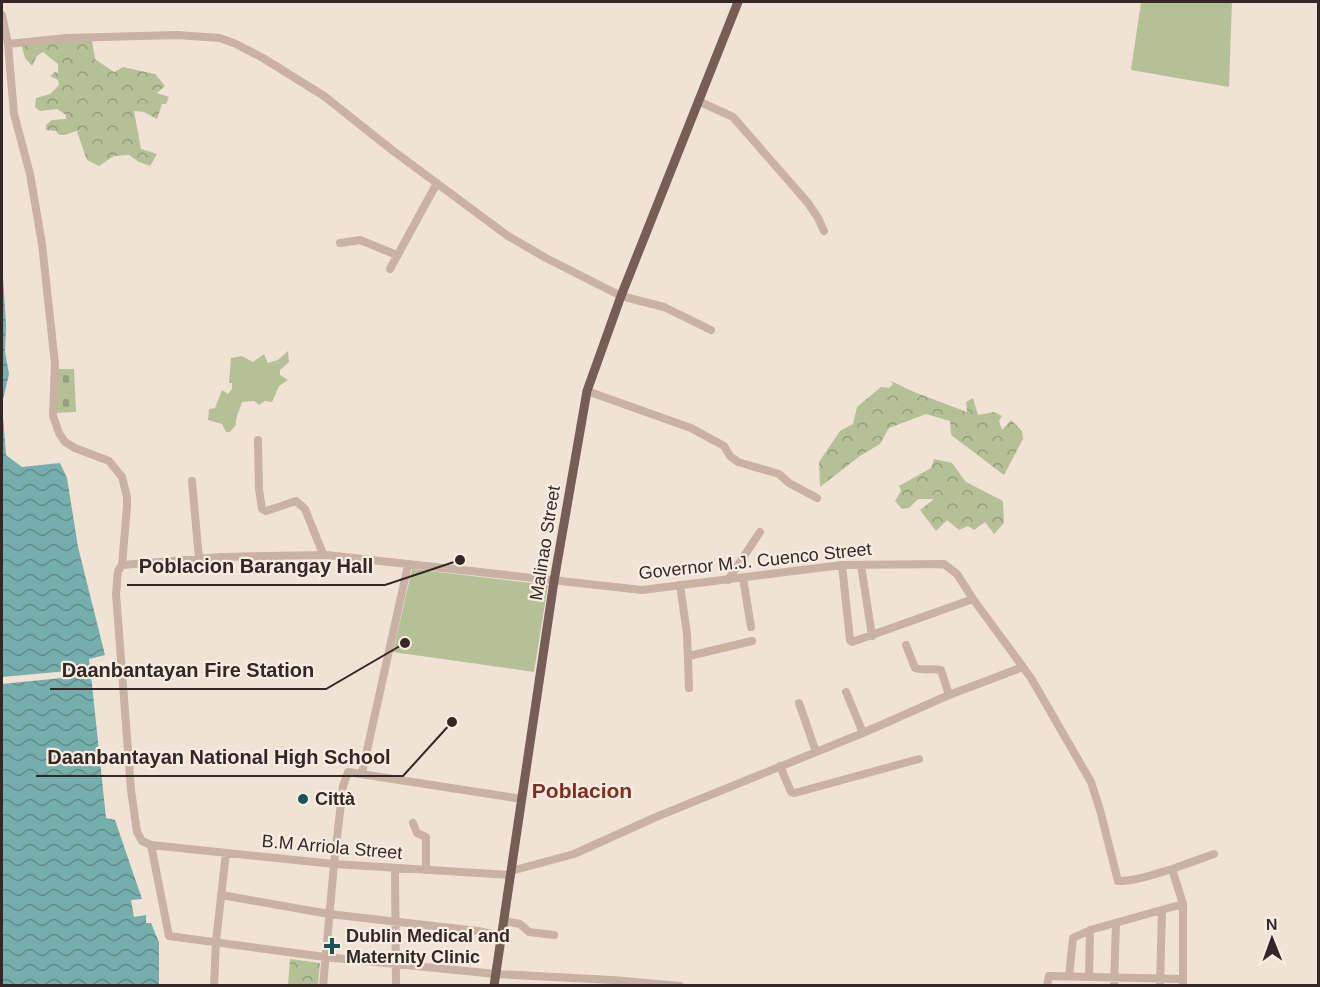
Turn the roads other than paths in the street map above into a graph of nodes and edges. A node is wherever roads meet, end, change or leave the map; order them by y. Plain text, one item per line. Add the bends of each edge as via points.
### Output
1 (738, 2) edge
2 (2, 15) edge
3 (8, 44) junction
4 (698, 101) junction
5 (436, 183) junction
6 (824, 231) dead end
7 (340, 243) dead end
8 (397, 255) junction
9 (390, 269) dead end
10 (621, 296) junction
11 (711, 330) dead end
12 (587, 391) junction
13 (258, 440) dead end
14 (192, 481) dead end
15 (817, 498) dead end
16 (760, 532) dead end
17 (322, 555) junction
18 (199, 559) junction
19 (408, 565) junction
20 (842, 565) junction
21 (861, 565) junction
22 (122, 566) junction
23 (742, 578) junction
24 (728, 580) junction
25 (555, 581) junction
26 (680, 585) junction
27 (973, 599) junction
28 (751, 627) dead end
29 (872, 636) junction
30 (752, 641) dead end
31 (906, 645) dead end
32 (689, 656) junction
33 (1023, 667) junction
34 (689, 688) dead end
35 (846, 692) dead end
36 (949, 695) junction
37 (799, 703) dead end
38 (863, 733) junction
39 (816, 752) junction
40 (919, 759) dead end
41 (780, 766) junction
42 (362, 773) junction
43 (522, 799) junction
44 (413, 823) dead end
45 (151, 845) junction
46 (226, 853) junction
47 (1214, 854) dead end
48 (334, 864) junction
49 (395, 868) junction
50 (1172, 869) junction
51 (426, 870) junction
52 (510, 873) junction
53 (221, 895) junction
54 (1183, 904) junction
55 (1162, 910) junction
56 (329, 914) junction
57 (504, 921) junction
58 (396, 923) junction
59 (1116, 923) junction
60 (1090, 930) junction
61 (554, 935) dead end
62 (502, 936) junction
63 (216, 941) junction
64 (325, 957) junction
65 (396, 963) junction
66 (496, 974) junction
67 (1069, 976) junction
68 (1089, 977) junction
69 (540, 981) edge
70 (1114, 982) edge
71 (1138, 982) edge
72 (1160, 982) edge
73 (1183, 982) edge
74 (214, 986) edge
75 (323, 986) edge
76 (396, 986) edge
77 (494, 986) edge
78 (680, 986) edge
79 (1047, 986) edge

1 - 4 main road, Malinao Street
2 - 3 street
3 - 5 street via 66,38 220,38 263,58 324,96
3 - 22 street via 14,114 30,174 42,244 55,364 53,416 65,442 109,461 122,477 127,497
4 - 6 street via 733,117 808,203
4 - 10 main road, Malinao Street
5 - 8 street
5 - 10 street via 508,236
7 - 8 street via 360,240
8 - 9 street
10 - 11 street via 664,307
10 - 12 main road, Malinao Street
12 - 15 street via 692,428 724,446 738,462 779,474
12 - 25 main road, Malinao Street
13 - 17 street via 262,509 297,501 301,504
14 - 18 street
16 - 24 street
17 - 18 street, Governor M.J. Cuenco Street
17 - 19 street, Governor M.J. Cuenco Street
18 - 22 street, Governor M.J. Cuenco Street
19 - 25 street, Governor M.J. Cuenco Street
19 - 42 street
20 - 21 street, Governor M.J. Cuenco Street
20 - 23 street, Governor M.J. Cuenco Street
20 - 29 street via 850,640
21 - 27 street, Governor M.J. Cuenco Street via 949,566
21 - 29 street
22 - 45 street via 116,594 131,790 137,832 142,842
23 - 24 street, Governor M.J. Cuenco Street
23 - 28 street
24 - 26 street, Governor M.J. Cuenco Street
25 - 26 street, Governor M.J. Cuenco Street via 642,590
25 - 43 main road, Malinao Street
26 - 32 street
27 - 29 street
27 - 33 street
30 - 32 street
31 - 36 street via 915,668 940,670
32 - 34 street
33 - 36 street, B.M Arriola Street
33 - 50 street via 1091,782 1118,880
35 - 38 street
36 - 38 street, B.M Arriola Street
37 - 39 street
38 - 39 street, B.M Arriola Street
39 - 41 street, B.M Arriola Street
40 - 41 street via 795,793 788,789
41 - 52 street, B.M Arriola Street via 574,854
42 - 43 street
42 - 48 street via 348,772
43 - 52 main road, Malinao Street
44 - 51 street via 417,833 426,837
45 - 46 street, B.M Arriola Street
45 - 63 street via 169,936
46 - 48 street, B.M Arriola Street
46 - 53 street
47 - 50 street
48 - 49 street, B.M Arriola Street
48 - 56 street
49 - 51 street, B.M Arriola Street
49 - 58 street
50 - 54 street
51 - 52 street, B.M Arriola Street
52 - 57 main road, Malinao Street
53 - 56 street
53 - 63 street
54 - 55 street
54 - 73 street
55 - 59 street
55 - 72 street
56 - 58 street
56 - 64 street
57 - 61 street via 520,924 529,932
57 - 62 main road, Malinao Street
58 - 62 street
58 - 65 street
59 - 60 street
59 - 70 street
60 - 67 street via 1073,938
60 - 68 street
62 - 66 main road, Malinao Street
63 - 64 street
63 - 74 street
64 - 65 street
64 - 75 street
65 - 66 street
65 - 76 street
66 - 69 street
66 - 77 main road, Malinao Street
67 - 68 street
67 - 79 street via 1049,976
68 - 70 street
69 - 78 street via 612,980
70 - 71 street
71 - 72 street
72 - 73 street

